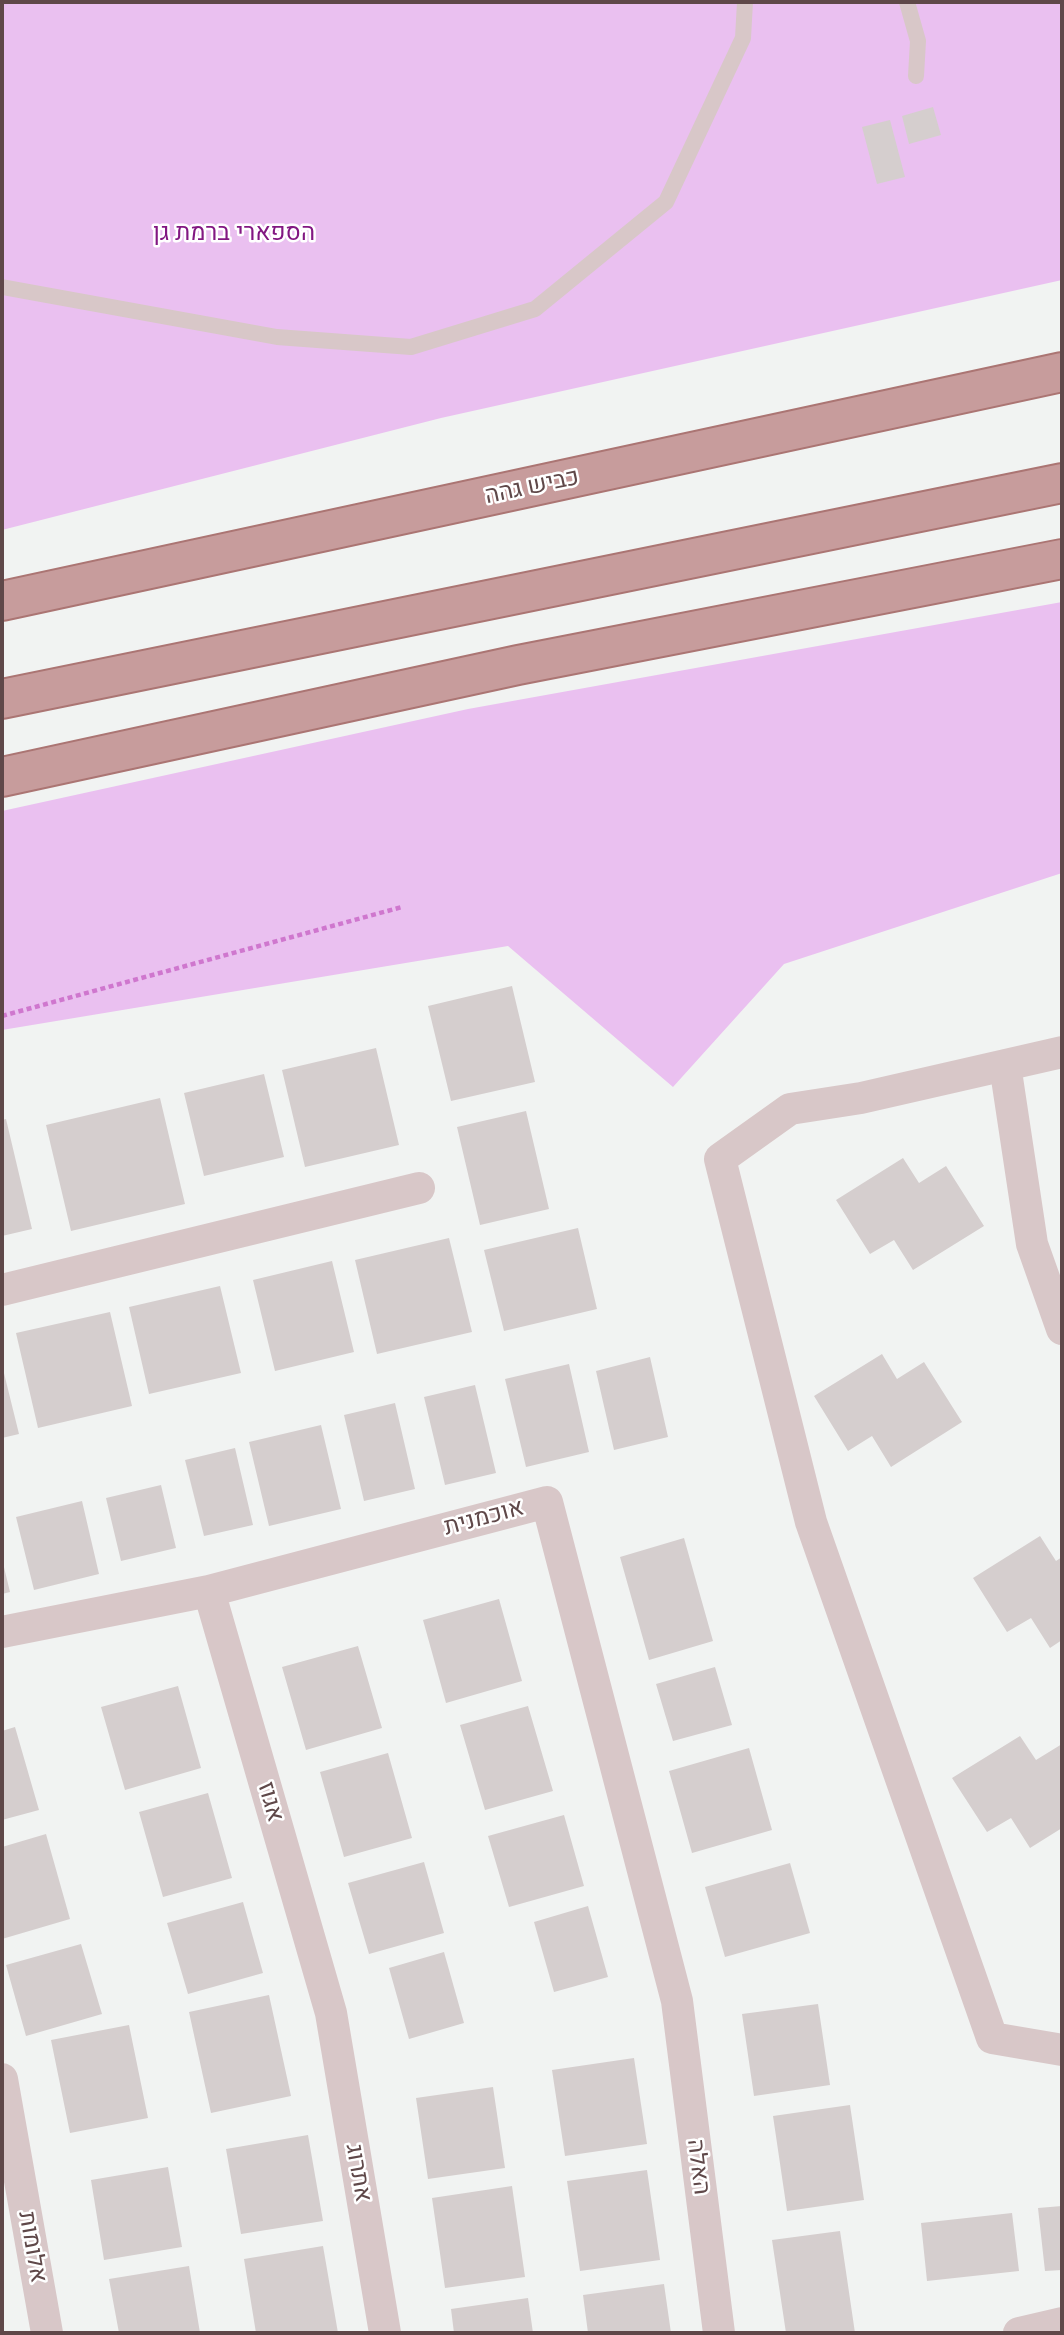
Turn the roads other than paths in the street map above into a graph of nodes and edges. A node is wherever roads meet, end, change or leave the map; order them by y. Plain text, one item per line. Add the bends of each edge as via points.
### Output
1 (745, 2) edge
2 (908, 2) edge
3 (916, 76) dead end
4 (2, 287) edge
5 (1062, 372) edge
6 (1062, 482) edge
7 (1062, 559) edge
8 (2, 601) edge
9 (2, 699) edge
10 (2, 777) edge
11 (1062, 1052) edge
12 (1005, 1065) junction
13 (419, 1188) dead end
14 (2, 1290) edge
15 (1062, 1329) edge
16 (209, 1591) junction
17 (2, 1632) edge
18 (677, 2001) joint
19 (331, 2013) joint
20 (1062, 2050) edge
21 (2, 2079) edge
22 (1062, 2323) edge
23 (47, 2333) edge
24 (385, 2333) edge
25 (719, 2333) edge
26 (1019, 2333) edge

1 - 4 lane via 744,38 666,202 535,309 411,347 277,337
2 - 3 lane via 918,41
5 - 8 highway, כביש גהה
6 - 9 highway
7 - 10 highway via 518,665
11 - 12 street
12 - 15 street via 1032,1244
12 - 20 street via 790,1109 720,1159 811,1522 992,2038
13 - 14 street
16 - 17 street, אוכמנית
16 - 18 street, אוכמנית via 547,1502
16 - 19 street, אגוז
18 - 25 street, האלה
19 - 24 street, אתרוג
21 - 23 street, אלומות
22 - 26 street

